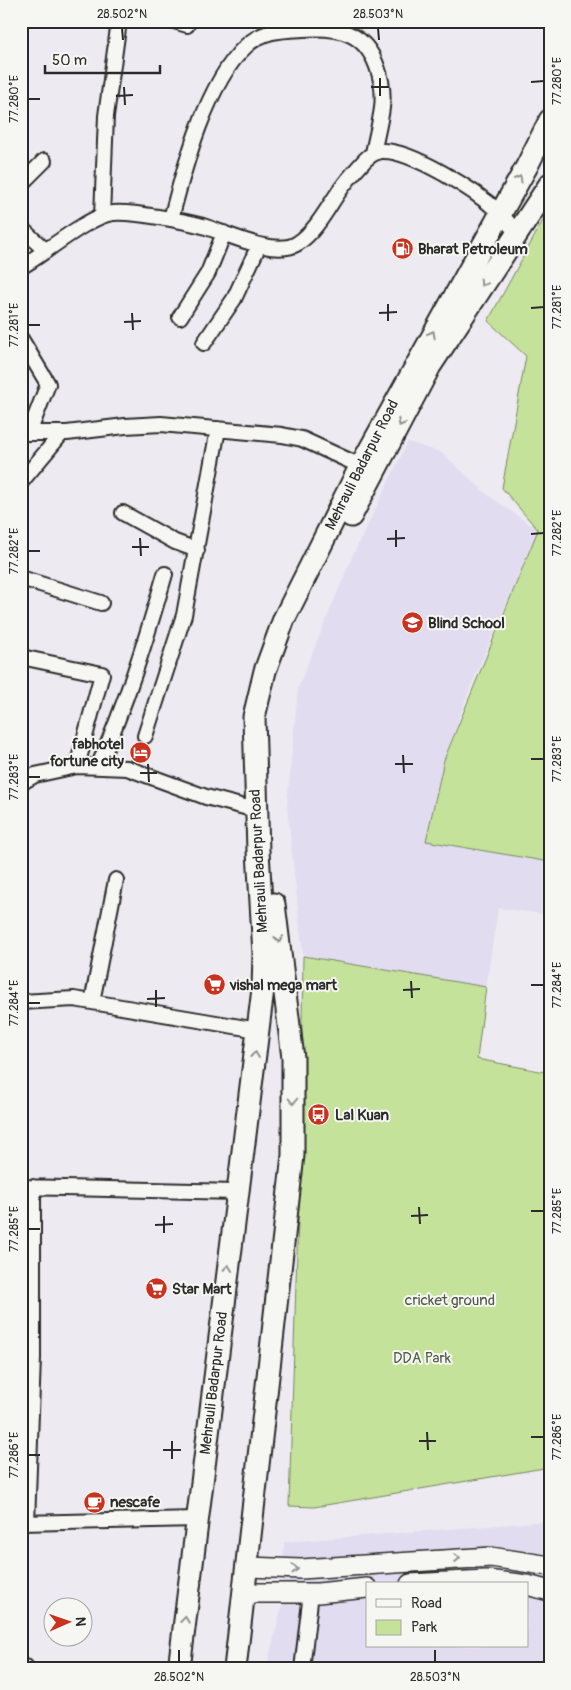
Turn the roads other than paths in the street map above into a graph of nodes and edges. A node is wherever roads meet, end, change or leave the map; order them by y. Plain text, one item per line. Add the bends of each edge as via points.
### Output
1 (119, 21) edge
2 (550, 120) edge
3 (373, 153) junction
4 (44, 161) dead end
5 (21, 184) edge
6 (550, 184) edge
7 (500, 213) junction
8 (102, 216) junction
9 (171, 219) junction
10 (21, 228) edge
11 (224, 233) junction
12 (516, 233) junction
13 (259, 245) junction
14 (46, 251) junction
15 (21, 267) edge
16 (180, 317) dead end
17 (21, 339) edge
18 (204, 343) dead end
19 (218, 429) junction
20 (25, 433) edge
21 (62, 433) junction
22 (367, 470) junction
23 (21, 482) edge
24 (123, 513) dead end
25 (197, 550) junction
26 (165, 574) dead end
27 (21, 578) edge
28 (101, 603) dead end
29 (21, 657) edge
30 (145, 736) dead end
31 (77, 766) junction
32 (98, 767) junction
33 (21, 783) edge
34 (256, 810) junction
35 (116, 880) dead end
36 (263, 989) junction
37 (285, 990) junction
38 (21, 1002) edge
39 (92, 1002) junction
40 (258, 1030) junction
41 (27, 1187) edge
42 (237, 1192) junction
43 (197, 1519) junction
44 (24, 1523) edge
45 (550, 1566) edge
46 (247, 1567) junction
47 (448, 1582) edge
48 (503, 1582) edge
49 (528, 1585) edge
50 (366, 1588) edge
51 (550, 1591) edge
52 (244, 1593) junction
53 (311, 1593) junction
54 (179, 1669) edge
55 (235, 1669) edge
56 (302, 1669) edge

1 - 8 street via 106,116
7 -> 2 main road, Mehrauli Badarpur Road
3 - 7 street via 382,151 412,157 464,186
3 - 9 street via 382,107 382,84 366,46 352,35 338,30 269,31 245,47 227,69 210,99
3 - 13 street via 353,173 300,243 283,247
4 - 5 street
6 - 12 main road, Mehrauli Badarpur Road
7 - 12 street
22 -> 7 main road, Mehrauli Badarpur Road
8 - 9 street via 115,212
8 - 14 street
9 - 11 street
10 - 14 street
11 - 13 street
11 - 16 street via 208,273
12 -> 22 main road, Mehrauli Badarpur Road
13 - 18 street via 234,299
14 - 15 street
17 - 20 street via 48,384
19 - 21 street via 162,424
19 - 22 street via 291,436
19 - 25 street
20 - 21 street
21 - 23 street
22 - 34 main road, Mehrauli Badarpur Road via 284,619 266,671 254,717
22 -> 37 main road, Mehrauli Badarpur Road via 287,645 269,714 265,750 268,808 273,894
24 - 25 street via 175,542
25 - 30 street via 178,636
26 - 32 street via 143,652
27 - 28 street
29 - 31 street via 102,674
31 - 32 street
31 - 33 street via 35,776
32 - 34 street via 127,768 206,797
34 - 36 main road, Mehrauli Badarpur Road
35 - 39 street
36 - 37 main road
36 - 40 main road, Mehrauli Badarpur Road
37 -> 46 main road, Mehrauli Badarpur Road via 293,1058 293,1155
38 - 39 street via 63,999
39 - 40 street
42 -> 40 main road, Mehrauli Badarpur Road
41 - 42 street
41 - 44 street via 33,1358
43 -> 42 main road, Mehrauli Badarpur Road
43 - 44 street
54 -> 43 main road, Mehrauli Badarpur Road
46 -> 45 street via 301,1569 491,1557
46 - 52 main road, Mehrauli Badarpur Road
47 - 48 street
49 - 51 street
50 - 53 street
52 - 53 street
52 - 55 main road, Mehrauli Badarpur Road
53 - 56 street

